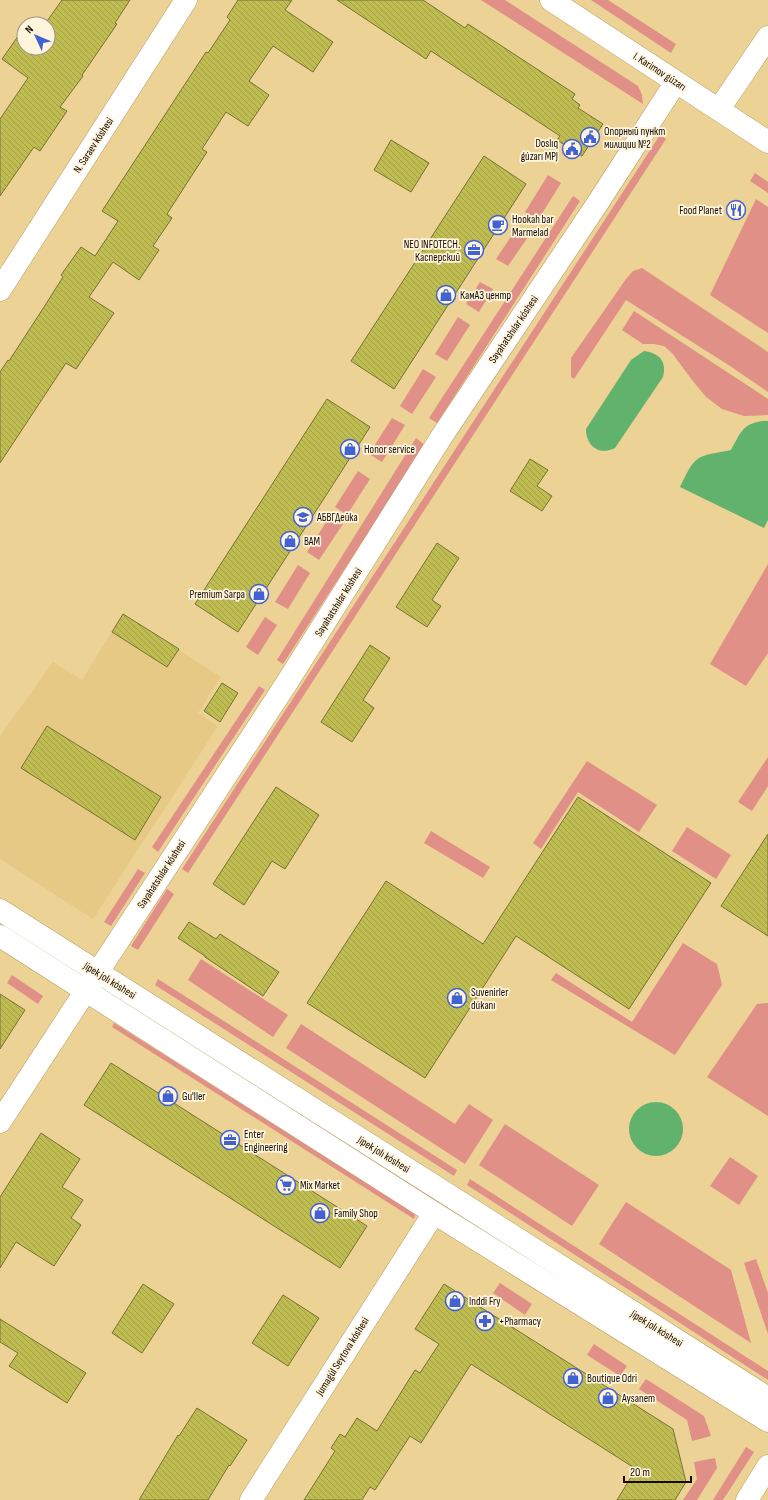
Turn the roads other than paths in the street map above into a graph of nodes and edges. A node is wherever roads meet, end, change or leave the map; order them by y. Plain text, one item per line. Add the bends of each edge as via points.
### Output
1 (186, 0) edge
2 (552, 0) edge
3 (768, 36) edge
4 (676, 82) junction
5 (719, 109) junction
6 (768, 142) edge
7 (0, 290) edge
8 (0, 910) edge
9 (0, 936) edge
10 (98, 972) junction
11 (86, 991) junction
12 (0, 1122) edge
13 (434, 1212) junction
14 (768, 1398) edge
15 (768, 1421) edge
16 (768, 1466) edge
17 (251, 1500) edge
18 (747, 1500) edge

1 - 7 street, N. Saraev kóshesi
2 - 4 street, I. Karimov gúzarı
3 - 5 street
4 - 5 street, I. Karimov gúzarı
4 - 10 street, Sayahatshılar kóshesi via 442,436 288,681
5 - 6 street, I. Karimov gúzarı
8 - 10 street, Jipek jolı kóshesi
9 - 11 street, Jipek jolı kóshesi
10 - 11 street, Sayahatshılar kóshesi
10 - 14 street, Jipek jolı kóshesi
11 - 12 street, Sayahatshılar kóshesi
11 - 13 street, Jipek jolı kóshesi
13 - 15 street, Jipek jolı kóshesi
13 - 17 street, Jumagúl Seytova kóshesi
16 - 18 street

